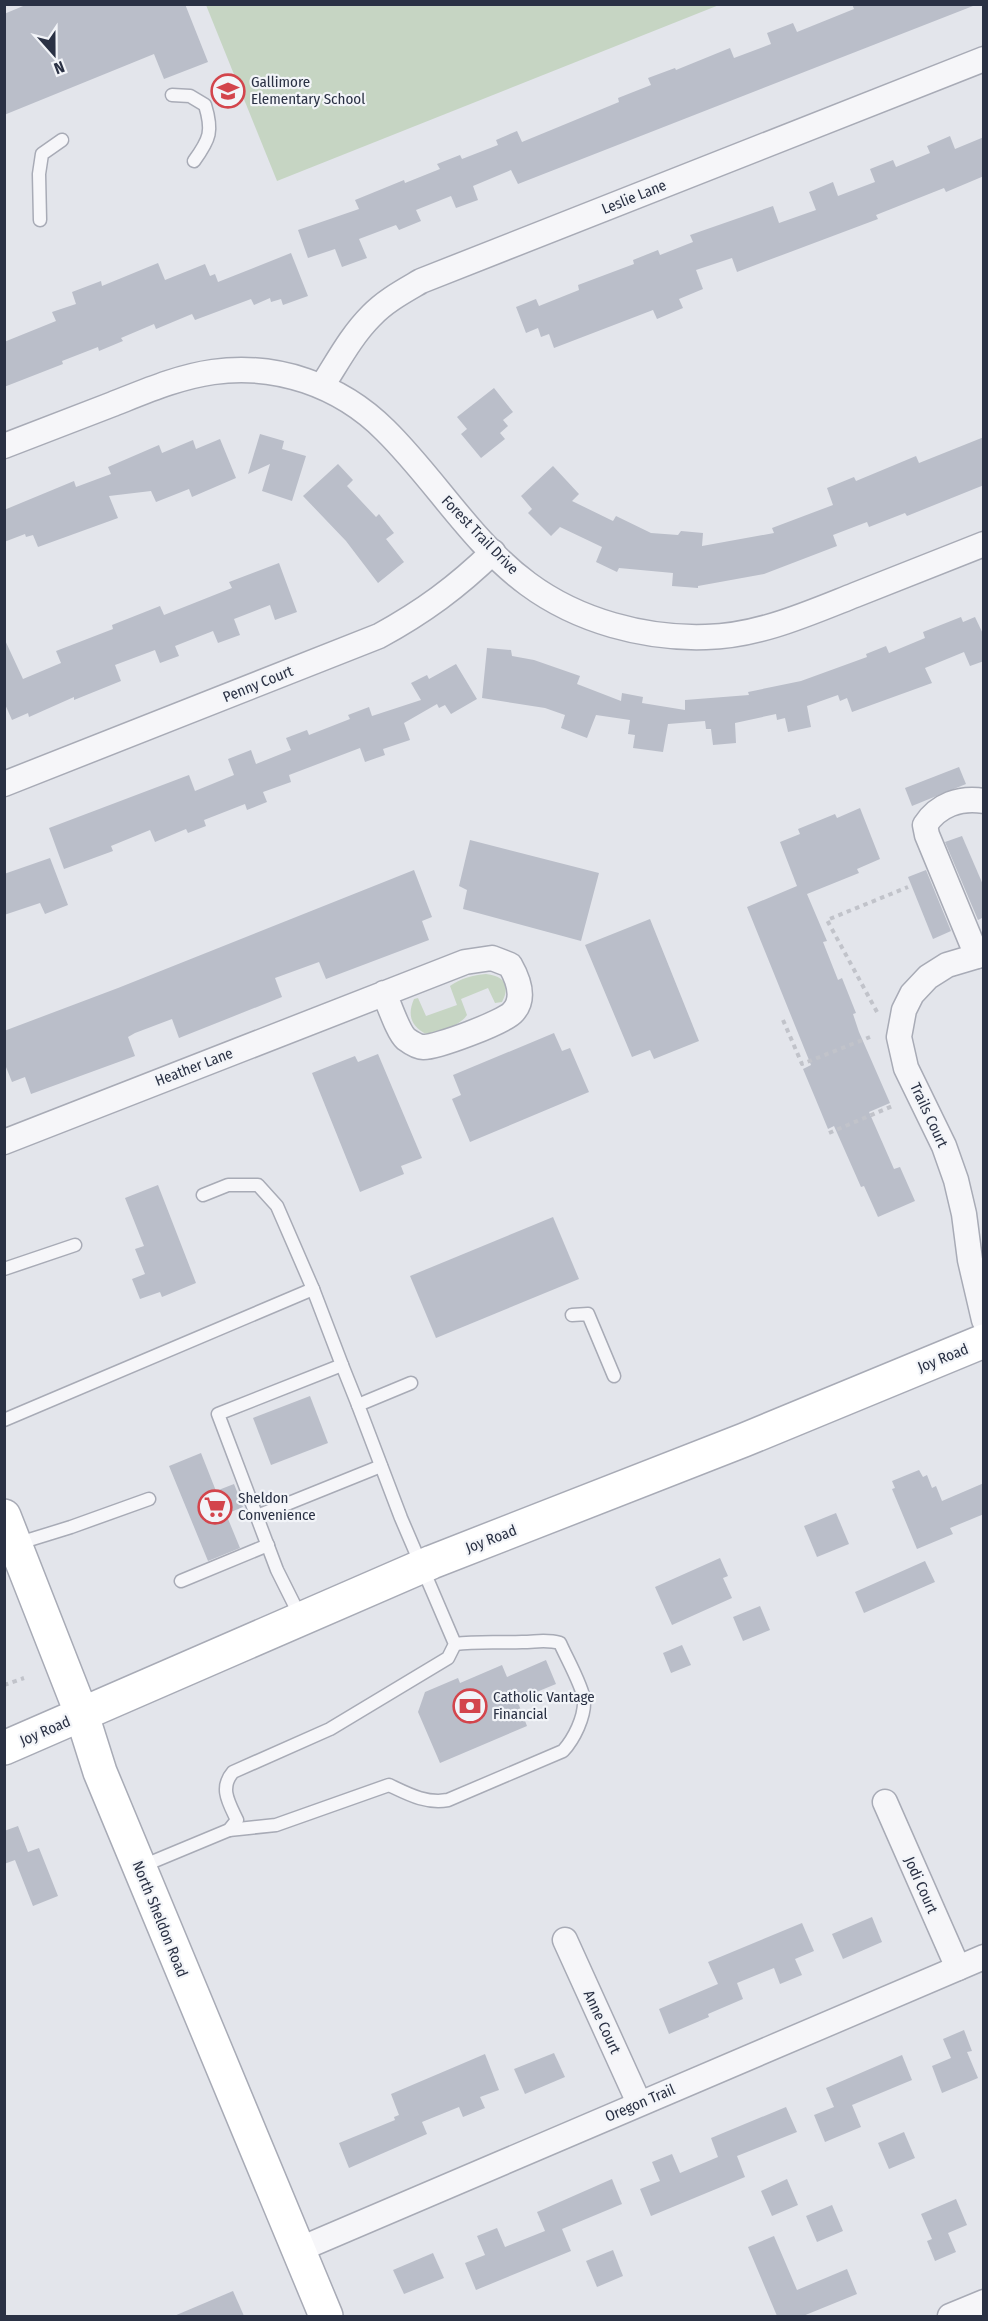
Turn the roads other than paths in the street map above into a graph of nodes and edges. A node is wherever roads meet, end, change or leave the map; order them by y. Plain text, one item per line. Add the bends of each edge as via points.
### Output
1 (984, 59) edge
2 (172, 95) dead end
3 (62, 140) dead end
4 (194, 161) dead end
5 (40, 220) dead end
6 (322, 386) junction
7 (4, 446) edge
8 (984, 544) edge
9 (493, 552) junction
10 (4, 784) edge
11 (984, 801) edge
12 (980, 955) edge
13 (384, 993) junction
14 (4, 1142) edge
15 (203, 1195) dead end
16 (75, 1245) dead end
17 (4, 1269) edge
18 (313, 1289) junction
19 (572, 1315) dead end
20 (984, 1320) edge
21 (984, 1341) edge
22 (342, 1365) junction
23 (615, 1376) dead end
24 (411, 1383) dead end
25 (358, 1405) junction
26 (4, 1420) edge
27 (381, 1466) junction
28 (149, 1499) dead end
29 (257, 1516) junction
30 (10, 1530) edge
31 (268, 1545) junction
32 (422, 1566) junction
33 (181, 1581) dead end
34 (301, 1618) junction
35 (455, 1644) junction
36 (82, 1715) junction
37 (4, 1748) edge
38 (885, 1802) dead end
39 (229, 1830) junction
40 (139, 1867) junction
41 (565, 1940) dead end
42 (984, 1958) edge
43 (958, 1968) junction
44 (639, 2103) junction
45 (298, 2250) junction
46 (984, 2302) edge
47 (326, 2316) edge
48 (950, 2316) edge

1 - 6 street, Leslie Lane via 421,280 371,316
2 - 4 lane via 190,96 205,105 210,122 208,141
3 - 5 lane via 42,154
6 - 7 street, Forest Trail Drive via 295,376 255,370 174,379
6 - 9 street, Forest Trail Drive via 385,429
8 - 9 street, Forest Trail Drive via 769,627 708,637 639,632 570,609 528,584
9 - 10 street, Penny Court via 440,599 379,636
11 - 12 street via 953,802 932,815 925,825
12 - 20 street, Trails Court via 947,965 928,977 904,1010 899,1037 906,1068 956,1180
13 - 13 street, Heather Lane via 465,962 492,958 510,965 518,979 520,996 514,1012 501,1020 440,1046 421,1047 405,1038
13 - 14 street, Heather Lane
15 - 18 lane via 228,1185 258,1185 277,1206
16 - 17 lane
18 - 22 lane
18 - 26 lane
19 - 23 lane via 588,1314
21 - 32 street, Joy Road
22 - 25 lane
22 - 29 lane via 218,1414
24 - 25 lane
25 - 27 lane
27 - 29 lane
27 - 32 lane
28 - 30 lane via 71,1527
29 - 31 lane
30 - 36 street, North Sheldon Road
31 - 33 lane
31 - 34 lane
32 - 34 street, Joy Road
32 - 35 lane
34 - 36 street, Joy Road
35 - 39 lane via 448,1658 330,1729 232,1772 226,1779 225,1795 237,1820
35 - 39 lane via 547,1640 560,1644 584,1697 571,1741 563,1751 448,1800 419,1798 389,1785 276,1825
36 - 37 street, Joy Road
36 - 40 street, North Sheldon Road via 100,1772
38 - 43 street, Jodi Court
39 - 40 lane
40 - 45 street, North Sheldon Road
41 - 44 street, Anne Court
42 - 43 street, Oregon Trail
43 - 44 street, Oregon Trail
44 - 45 street, Oregon Trail
45 - 47 street, North Sheldon Road
46 - 48 street

